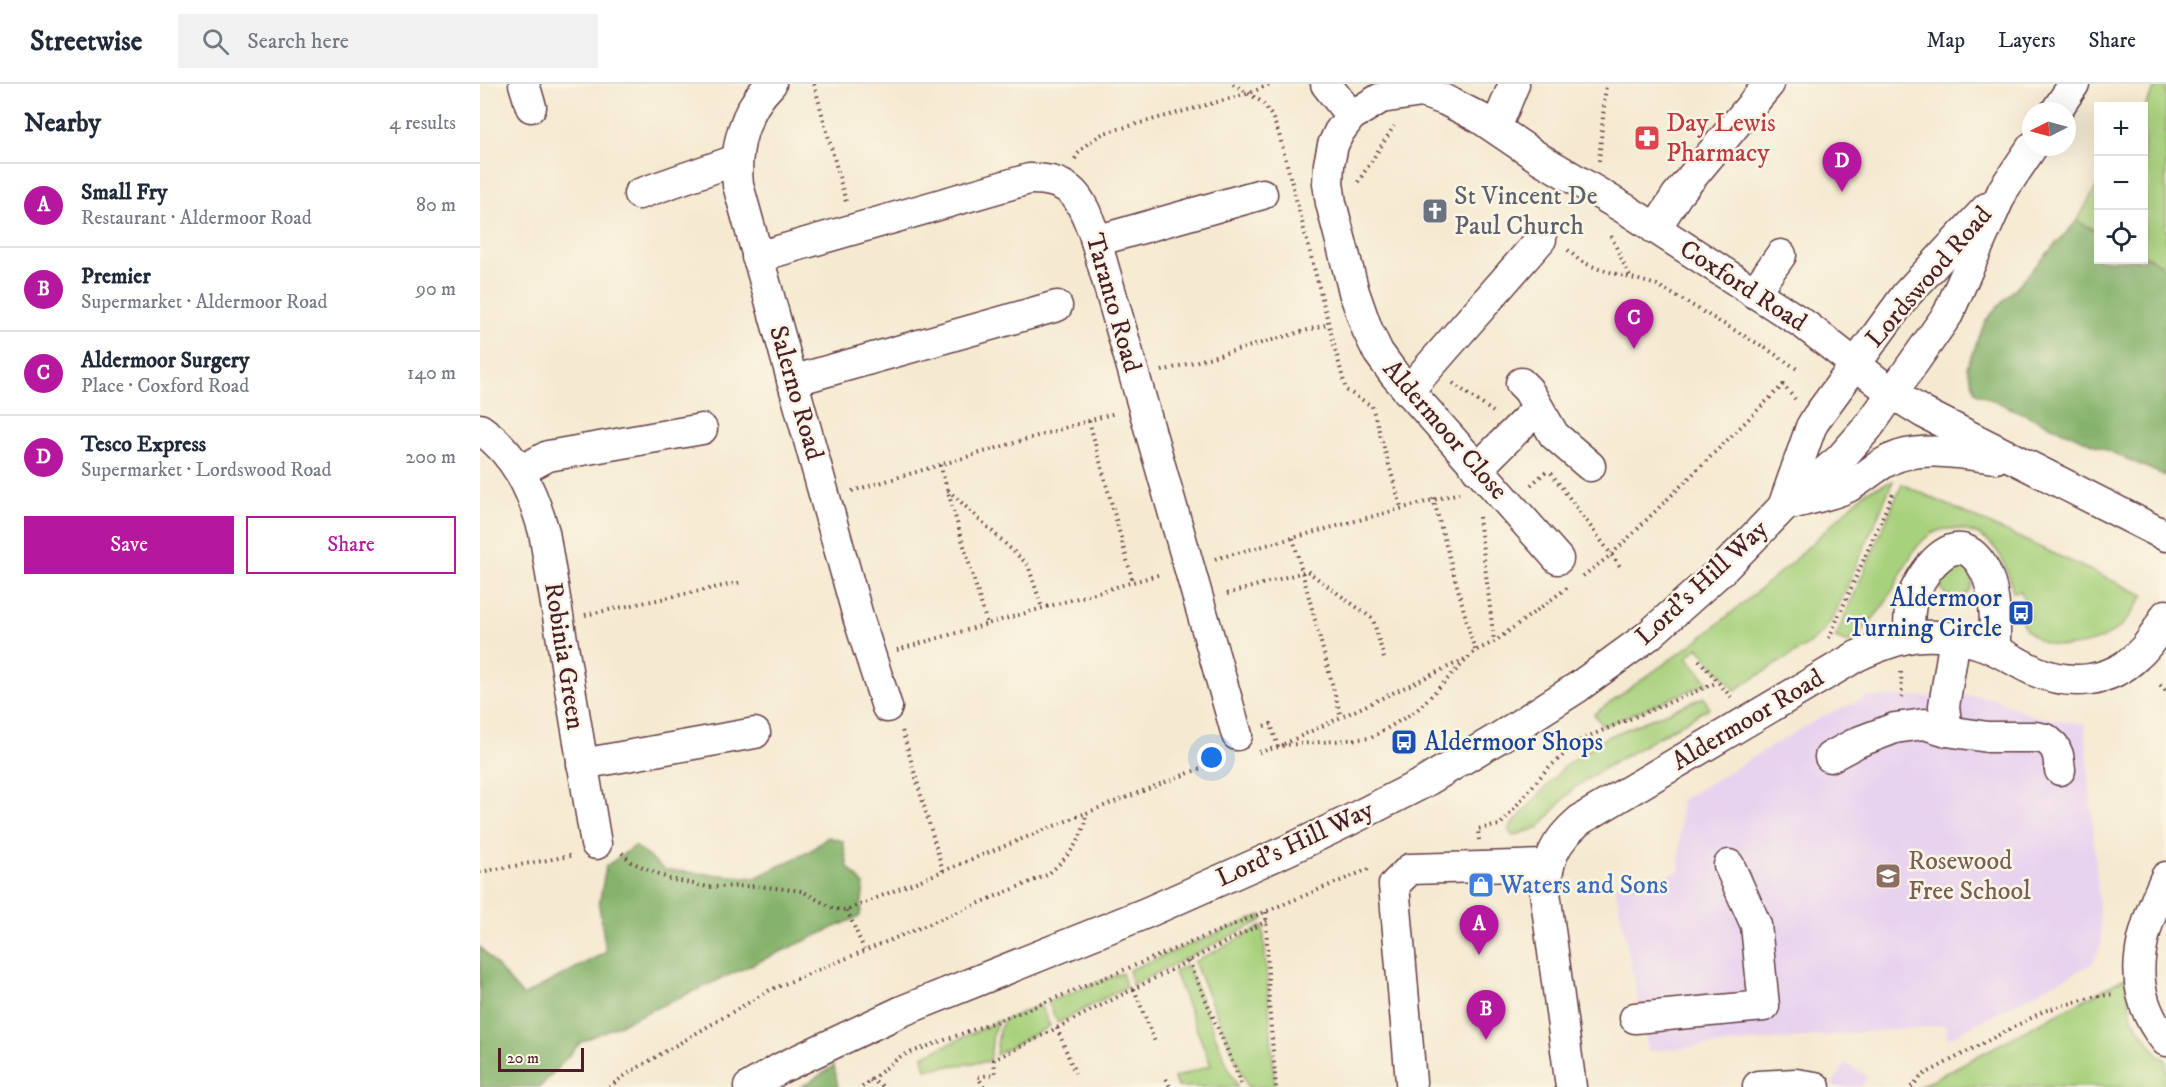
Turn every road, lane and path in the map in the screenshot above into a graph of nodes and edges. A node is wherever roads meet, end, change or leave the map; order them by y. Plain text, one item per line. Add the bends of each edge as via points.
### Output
1 (771, 84) edge
2 (814, 84) edge
3 (1270, 84) edge
4 (1326, 84) edge
5 (1514, 84) edge
6 (1606, 84) edge
7 (1769, 84) edge
8 (2074, 84) edge
9 (2062, 102) edge
10 (1352, 116) junction
11 (1496, 128) junction
12 (2026, 156) edge
13 (736, 160) junction
14 (1064, 185) junction
15 (2003, 190) junction
16 (1596, 192) junction
17 (639, 194) dead end
18 (1262, 194) dead end
19 (854, 229) junction
20 (1655, 229) junction
21 (1541, 239) joint
22 (1096, 241) junction
23 (1781, 255) dead end
24 (758, 257) junction
25 (1754, 293) junction
26 (1057, 306) dead end
27 (1329, 324) dead end
28 (1856, 364) junction
29 (1797, 369) dead end
30 (792, 381) junction
31 (1521, 383) dead end
32 (1408, 391) junction
33 (1138, 392) junction
34 (1892, 393) junction
35 (1794, 398) dead end
36 (1538, 408) junction
37 (1089, 421) junction
38 (480, 429) edge
39 (702, 429) dead end
40 (2014, 459) junction
41 (940, 465) junction
42 (1590, 466) dead end
43 (1477, 469) junction
44 (1548, 470) dead end
45 (520, 471) junction
46 (1898, 482) dead end
47 (947, 489) junction
48 (825, 498) junction
49 (1433, 498) junction
50 (1463, 499) dead end
51 (1508, 504) junction
52 (1783, 507) junction
53 (1473, 512) dead end
54 (1479, 517) junction
55 (2166, 536) edge
56 (1293, 537) junction
57 (1558, 559) dead end
58 (1188, 567) junction
59 (1303, 572) junction
60 (742, 582) dead end
61 (1132, 582) junction
62 (1198, 603) junction
63 (1042, 608) junction
64 (2166, 615) edge
65 (558, 621) junction
66 (987, 624) junction
67 (1909, 636) junction
68 (1955, 638) junction
69 (1829, 639) dead end
70 (1494, 642) junction
71 (1995, 649) junction
72 (1475, 651) junction
73 (872, 657) junction
74 (1468, 658) junction
75 (1699, 660) dead end
76 (1385, 662) dead end
77 (1718, 682) junction
78 (2160, 685) dead end
79 (2166, 691) edge
80 (1735, 702) dead end
81 (887, 707) joint
82 (1341, 717) junction
83 (1947, 732) junction
84 (755, 733) dead end
85 (1276, 748) junction
86 (1240, 750) junction
87 (1830, 757) dead end
88 (582, 764) junction
89 (2060, 770) dead end
90 (1086, 813) junction
91 (1479, 844) dead end
92 (596, 849) junction
93 (1547, 865) junction
94 (1729, 865) dead end
95 (1372, 867) dead end
96 (943, 871) junction
97 (480, 872) edge
98 (2166, 877) edge
99 (847, 910) junction
100 (1266, 912) junction
101 (1267, 921) junction
102 (864, 949) junction
103 (1189, 961) junction
104 (1134, 989) junction
105 (2140, 990) junction
106 (1635, 1018) dead end
107 (1057, 1028) junction
108 (2166, 1041) edge
109 (1155, 1042) dead end
110 (1075, 1073) dead end
111 (1166, 1079) dead end
112 (870, 1080) junction
113 (1411, 1082) dead end
114 (1758, 1086) edge
115 (609, 1087) edge
116 (749, 1087) edge
117 (862, 1087) edge
118 (873, 1087) edge
119 (885, 1087) edge
120 (984, 1087) edge
121 (1170, 1087) edge
122 (1243, 1087) edge
123 (1276, 1087) edge
124 (1571, 1087) edge
125 (1815, 1087) edge
126 (1911, 1087) edge

1 - 13 street, Salerno Road via 750,114
2 - 19 path
3 - 14 path via 1104,133 1079,152
4 - 10 street
5 - 11 street
6 - 16 path
7 - 20 street via 1677,195
8 - 9 street
10 - 11 street, Coxford Road via 1382,98 1422,92
10 - 32 street, Aldermoor Close via 1333,145 1328,183 1331,203 1367,329 1378,352
11 - 16 street, Coxford Road
12 - 15 street, Lordswood Road
13 - 17 street
13 - 24 street, Salerno Road via 738,185
14 - 19 street via 1029,179
14 - 22 street, Taranto Road via 1073,190 1085,209
15 - 28 street, Lordswood Road via 1906,294
15 - 34 street, Lordswood Road via 1948,314
16 - 20 street, Coxford Road
18 - 22 street
19 - 24 street
20 - 25 street, Coxford Road
21 - 29 path via 1549,233 1580,261 1657,285
21 - 32 street
22 - 33 street, Taranto Road
23 - 25 street
24 - 30 street, Salerno Road
25 - 28 street, Coxford Road
26 - 30 street
27 - 33 path
28 - 34 street, Coxford Road
28 - 52 street, Lord's Hill Way via 1811,427
30 - 48 street, Salerno Road
31 - 36 street
32 - 43 street, Aldermoor Close
33 - 37 path
33 - 58 street, Taranto Road
34 - 40 street, Coxford Road
34 - 52 street, Lord's Hill Way via 1840,459
35 - 70 path via 1783,385 1611,555
36 - 42 street via 1554,435
36 - 43 street
37 - 41 path
37 - 61 path
38 - 45 street, Robinia Green via 504,448
39 - 45 street via 548,456
40 - 52 street via 1916,453 1875,468 1848,487
40 - 55 street, Coxford Road
41 - 47 path
41 - 48 path
43 - 51 street, Aldermoor Close
44 - 51 path
45 - 65 street, Robinia Green via 544,532
46 - 69 path
47 - 63 path via 1028,565
47 - 66 path
48 - 73 street, Salerno Road
49 - 50 path via 1458,492
49 - 56 path
49 - 72 path
51 - 54 path via 1498,513
51 - 57 street, Aldermoor Close
52 - 116 street, Lord's Hill Way via 1725,567 1647,636 1578,687 1423,783 1288,850 1157,908 902,1011
53 - 54 path
54 - 70 path
56 - 58 path
56 - 59 path
58 - 61 path
58 - 62 street, Taranto Road
59 - 62 path
59 - 76 path via 1307,571 1373,619
59 - 82 path
60 - 65 path
61 - 63 path
62 - 86 street, Taranto Road
63 - 66 path
64 - 71 street, Aldermoor Road via 2137,657 2097,679 2076,682 2053,677
65 - 88 street, Robinia Green
66 - 73 path
67 - 68 street, Aldermoor Road
67 - 71 street via 1914,593 1940,555 1960,549 1971,552 1982,564 1990,585
67 - 93 street, Aldermoor Road via 1857,656 1580,820 1565,833
68 - 71 street, Aldermoor Road
68 - 83 street via 1944,706
70 - 72 path
72 - 74 path
73 - 81 street, Salerno Road
74 - 82 path
74 - 85 path via 1416,711 1371,738
75 - 77 path
77 - 80 path
77 - 91 path via 1582,740 1547,769 1500,825 1478,830
78 - 79 path
81 - 96 path via 900,722
82 - 85 path
83 - 87 street via 1924,724 1895,728
83 - 89 street via 2046,739 2054,746
84 - 88 street
85 - 86 path
86 - 90 path
88 - 92 street, Robinia Green
90 - 96 path
90 - 102 path via 1086,825 1076,844 1047,875
92 - 97 path
92 - 99 path via 670,879 708,887 756,886 802,891 834,909
93 - 113 street via 1410,869 1394,885
93 - 124 street, Aldermoor Road via 1545,892
94 - 106 street via 1756,925 1764,1006
95 - 100 path
96 - 99 path
98 - 105 street via 2140,951
99 - 102 path
100 - 101 path
100 - 112 path via 1024,1011 901,1056
101 - 103 path
101 - 123 path
102 - 115 path via 770,990
103 - 104 path
103 - 122 path
104 - 107 path
104 - 109 path
105 - 108 street via 2146,1010
105 - 126 path via 2093,997 2044,1011 1923,1075
107 - 110 path
107 - 120 path via 994,1060 995,1074 978,1077
111 - 121 path
112 - 117 path
112 - 118 path
112 - 119 path
114 - 125 street

